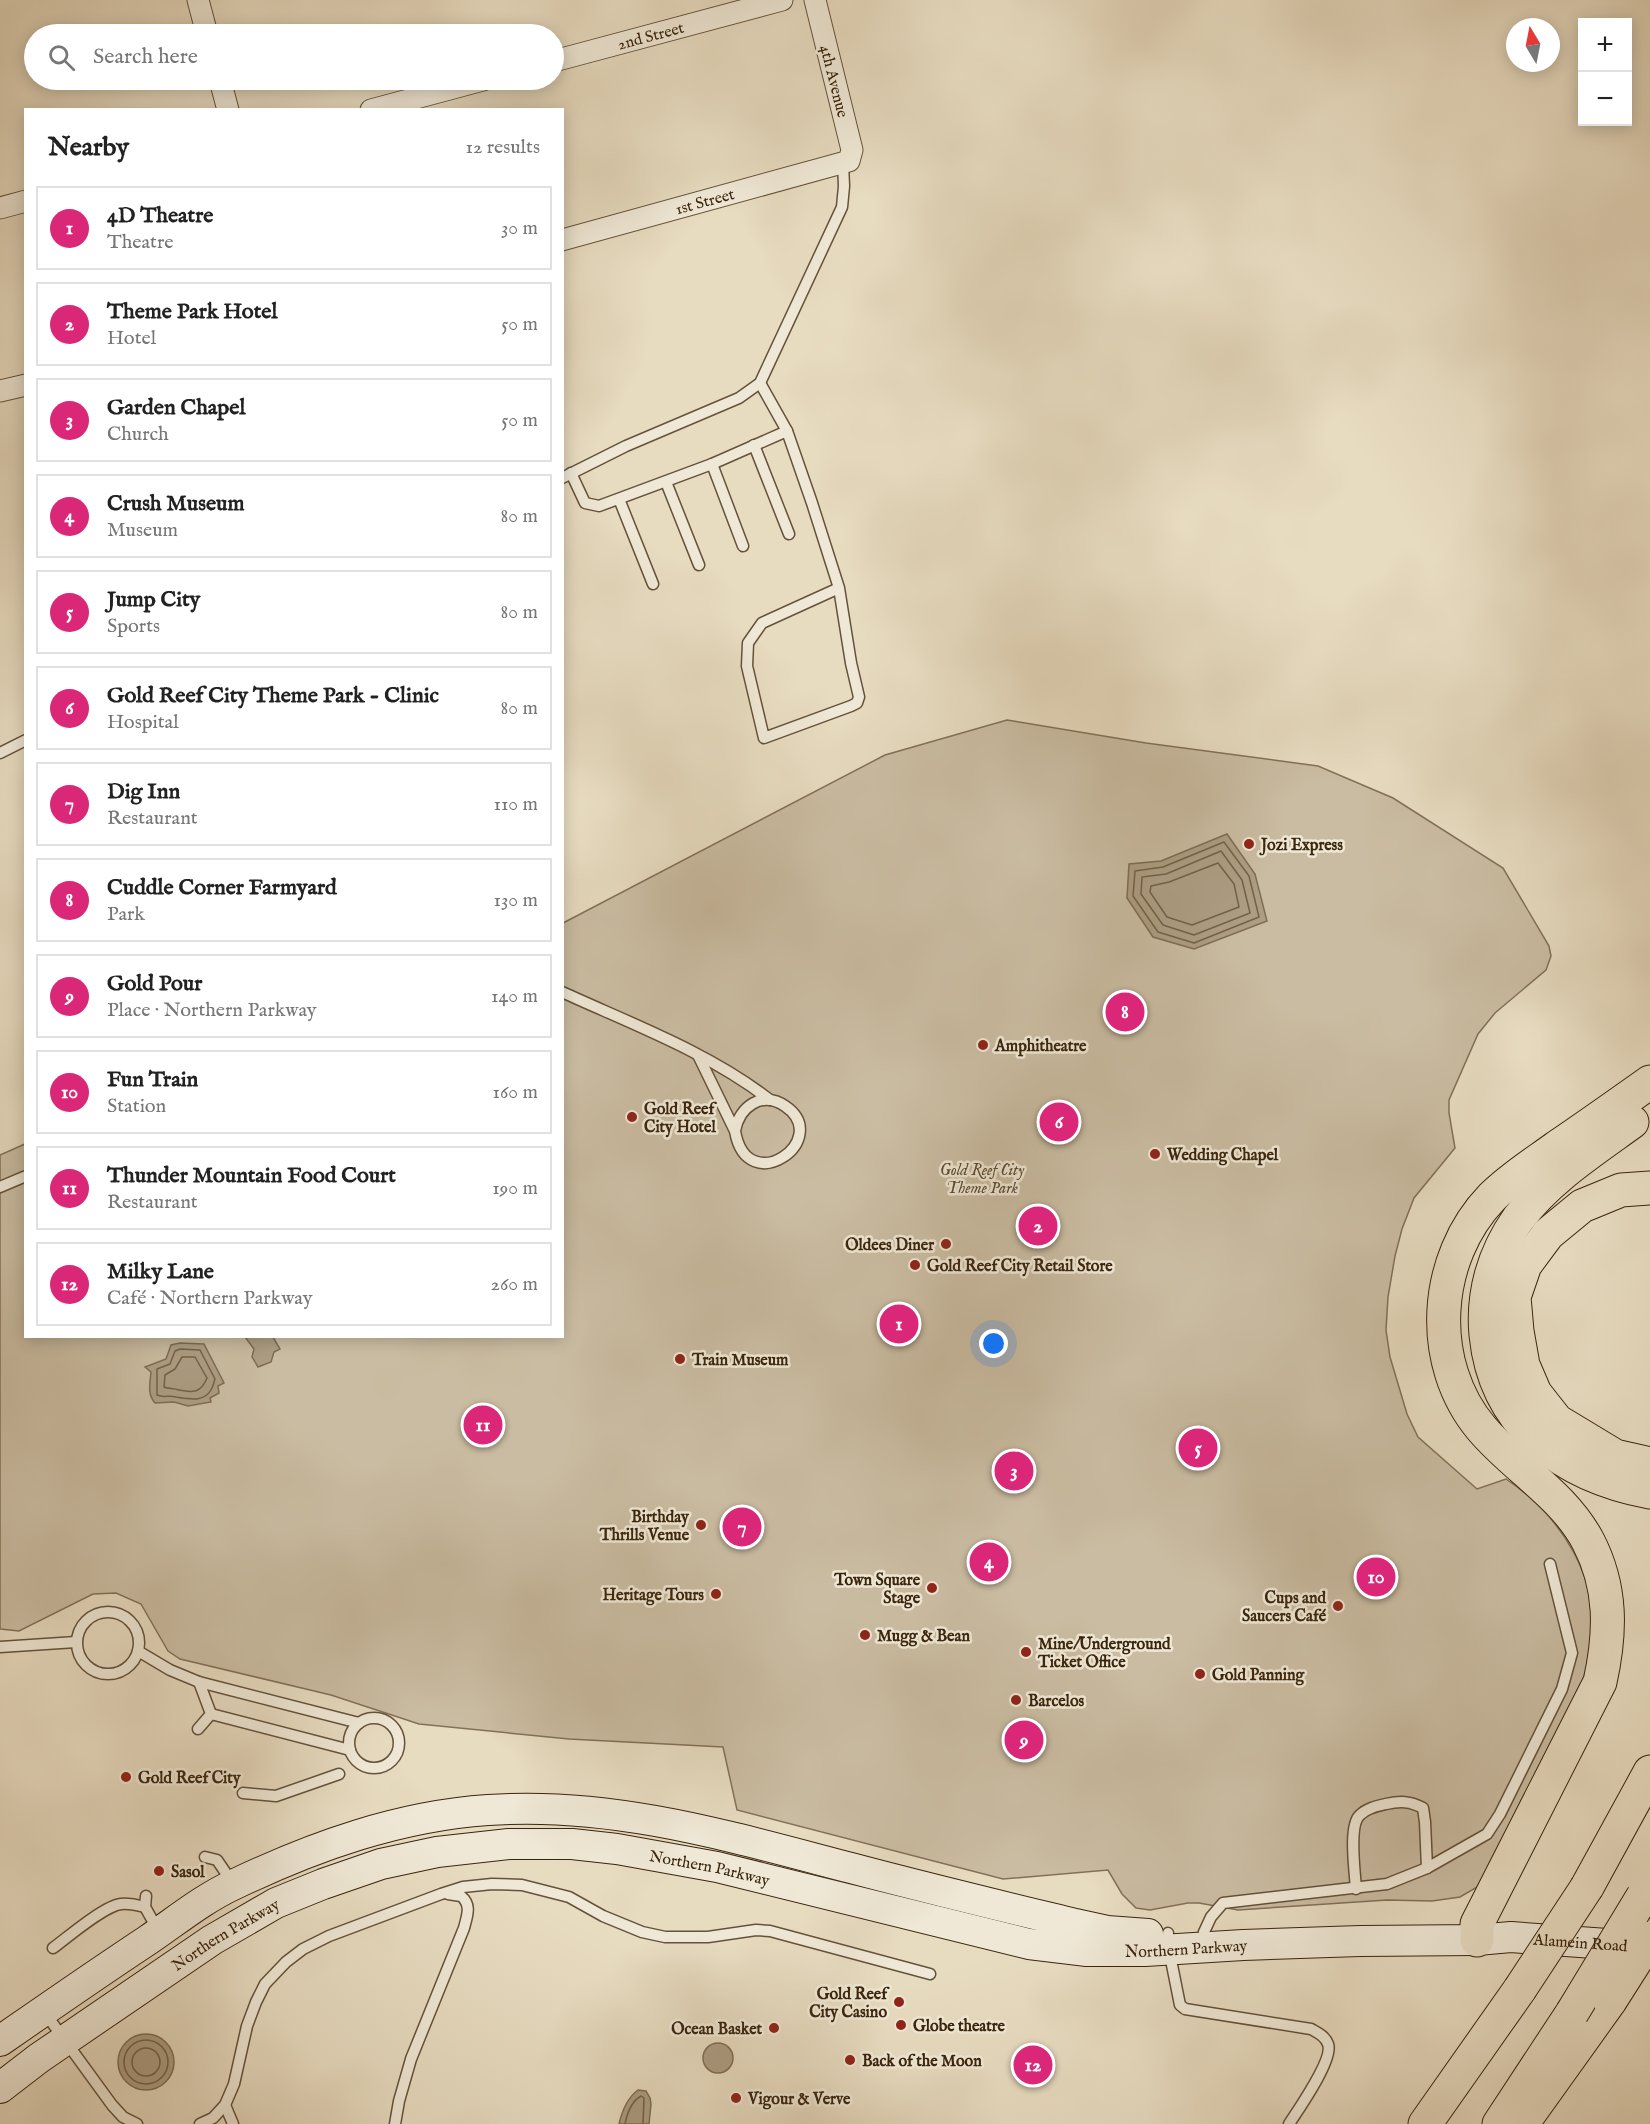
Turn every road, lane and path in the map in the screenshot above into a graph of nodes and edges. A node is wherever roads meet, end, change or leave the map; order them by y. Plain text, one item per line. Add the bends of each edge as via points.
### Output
1 (198, 0) edge
2 (782, 0) edge
3 (815, 0) edge
4 (204, 24) edge
5 (564, 58) edge
6 (223, 90) edge
7 (446, 90) edge
8 (227, 108) edge
9 (378, 108) edge
10 (846, 162) junction
11 (24, 202) edge
12 (0, 208) edge
13 (564, 239) edge
14 (760, 382) junction
15 (24, 386) edge
16 (0, 392) edge
17 (787, 431) junction
18 (754, 446) junction
19 (712, 464) junction
20 (567, 476) edge
21 (666, 482) junction
22 (619, 499) junction
23 (789, 534) dead end
24 (744, 546) dead end
25 (699, 565) dead end
26 (653, 584) dead end
27 (839, 588) junction
28 (24, 741) edge
29 (0, 753) edge
30 (564, 993) edge
31 (698, 1055) junction
32 (1650, 1082) edge
33 (770, 1100) junction
34 (1650, 1109) edge
35 (735, 1131) junction
36 (24, 1177) edge
37 (0, 1187) edge
38 (1650, 1188) edge
39 (1650, 1464) edge
40 (1650, 1492) edge
41 (1550, 1564) dead end
42 (76, 1642) junction
43 (0, 1647) edge
44 (138, 1651) junction
45 (199, 1682) junction
46 (211, 1714) junction
47 (359, 1723) junction
48 (198, 1729) dead end
49 (350, 1750) junction
50 (1650, 1772) edge
51 (339, 1774) dead end
52 (243, 1793) dead end
53 (205, 1857) dead end
54 (1427, 1868) junction
55 (233, 1884) junction
56 (1356, 1889) junction
57 (1647, 1890) edge
58 (441, 1894) junction
59 (150, 1911) junction
60 (1204, 1932) junction
61 (1477, 1932) junction
62 (683, 1937) junction
63 (1650, 1938) edge
64 (1168, 1942) junction
65 (663, 1947) dead end
66 (1650, 1947) edge
67 (53, 1948) dead end
68 (930, 1974) dead end
69 (43, 2010) junction
70 (66, 2040) junction
71 (0, 2041) edge
72 (0, 2088) edge
73 (225, 2105) junction
74 (137, 2124) edge
75 (200, 2124) edge
76 (233, 2124) edge
77 (395, 2124) edge
78 (1289, 2124) edge
79 (1425, 2124) edge
80 (1499, 2124) edge
81 (1522, 2124) edge

1 - 4 street
2 - 5 street, 2nd Street
3 - 10 street, 4th Avenue via 852,150
6 - 8 street
7 - 9 street
10 - 13 street, 1st Street
10 - 14 lane via 842,207
11 - 12 street
14 - 17 lane
14 - 20 lane via 739,398
15 - 16 street
17 - 18 lane
17 - 27 lane
18 - 19 lane
18 - 23 lane
19 - 21 lane
19 - 24 lane
20 - 22 lane via 585,503 599,506
21 - 22 lane
21 - 25 lane
22 - 26 lane
27 - 27 lane via 762,623 748,642 747,666 764,738 857,702
28 - 29 lane
30 - 31 lane
31 - 33 lane
31 - 35 lane
32 - 61 highway via 1516,1175 1492,1198 1458,1247 1446,1282 1446,1349 1466,1405 1498,1446 1565,1508 1587,1540 1601,1576 1609,1614 1600,1682
33 - 35 lane via 759,1100 742,1111
33 - 35 lane via 780,1102 795,1116 799,1135 790,1153 771,1163 750,1159 742,1152
34 - 40 highway via 1571,1167 1518,1220 1490,1275 1485,1324 1492,1373 1515,1417 1535,1438 1564,1461 1596,1478
36 - 37 lane
38 - 39 highway via 1621,1190 1582,1206 1548,1234 1525,1265 1514,1297 1523,1365 1535,1393 1557,1421 1615,1456
41 - 54 lane via 1572,1653 1562,1689 1487,1834
42 - 43 lane
42 - 44 lane via 83,1662 99,1673 119,1672
42 - 44 lane via 83,1623 91,1616 111,1612 130,1621 139,1640
44 - 45 lane
45 - 46 lane
45 - 47 lane
46 - 48 lane
46 - 49 lane
47 - 49 lane via 350,1737
47 - 49 lane via 374,1718 390,1724 399,1737 397,1753 386,1765 370,1768 355,1760
50 - 79 highway, bridge via 1587,1887
51 - 52 lane via 276,1796
53 - 55 lane via 217,1860
54 - 56 lane via 1387,1884
54 - 56 lane via 1423,1808 1403,1801 1374,1807 1353,1824
55 - 59 main road, Northern Parkway
55 - 64 main road, Northern Parkway via 362,1832 413,1820 490,1810 567,1810 613,1814 726,1835 1107,1931 1144,1934
56 - 60 lane via 1223,1903
57 - 80 highway, bridge
58 - 62 lane via 464,1887 522,1885 569,1897 642,1932
58 - 73 lane via 328,1936 303,1949 279,1970 265,1984 252,2012
58 - 77 lane via 461,1896 468,1911 411,2060
59 - 67 lane via 116,1905
59 - 69 main road, Northern Parkway
60 - 61 main road, Northern Parkway via 1362,1926
60 - 64 main road, Northern Parkway
61 - 64 main road, Northern Parkway via 1360,1941
61 - 66 main road, Alamein Road
62 - 65 lane
62 - 68 lane via 770,1931
63 - 81 highway, bridge
64 - 70 main road, Northern Parkway via 1115,1952 1029,1944 717,1867 572,1844 509,1844 436,1852 381,1864 276,1903 212,1940
64 - 78 lane via 1180,2005 1185,2009 1311,2029 1323,2036 1329,2058
69 - 70 lane
69 - 71 main road, Northern Parkway
70 - 72 main road, Northern Parkway
70 - 74 lane via 112,2105
73 - 75 lane via 213,2118
73 - 76 lane

